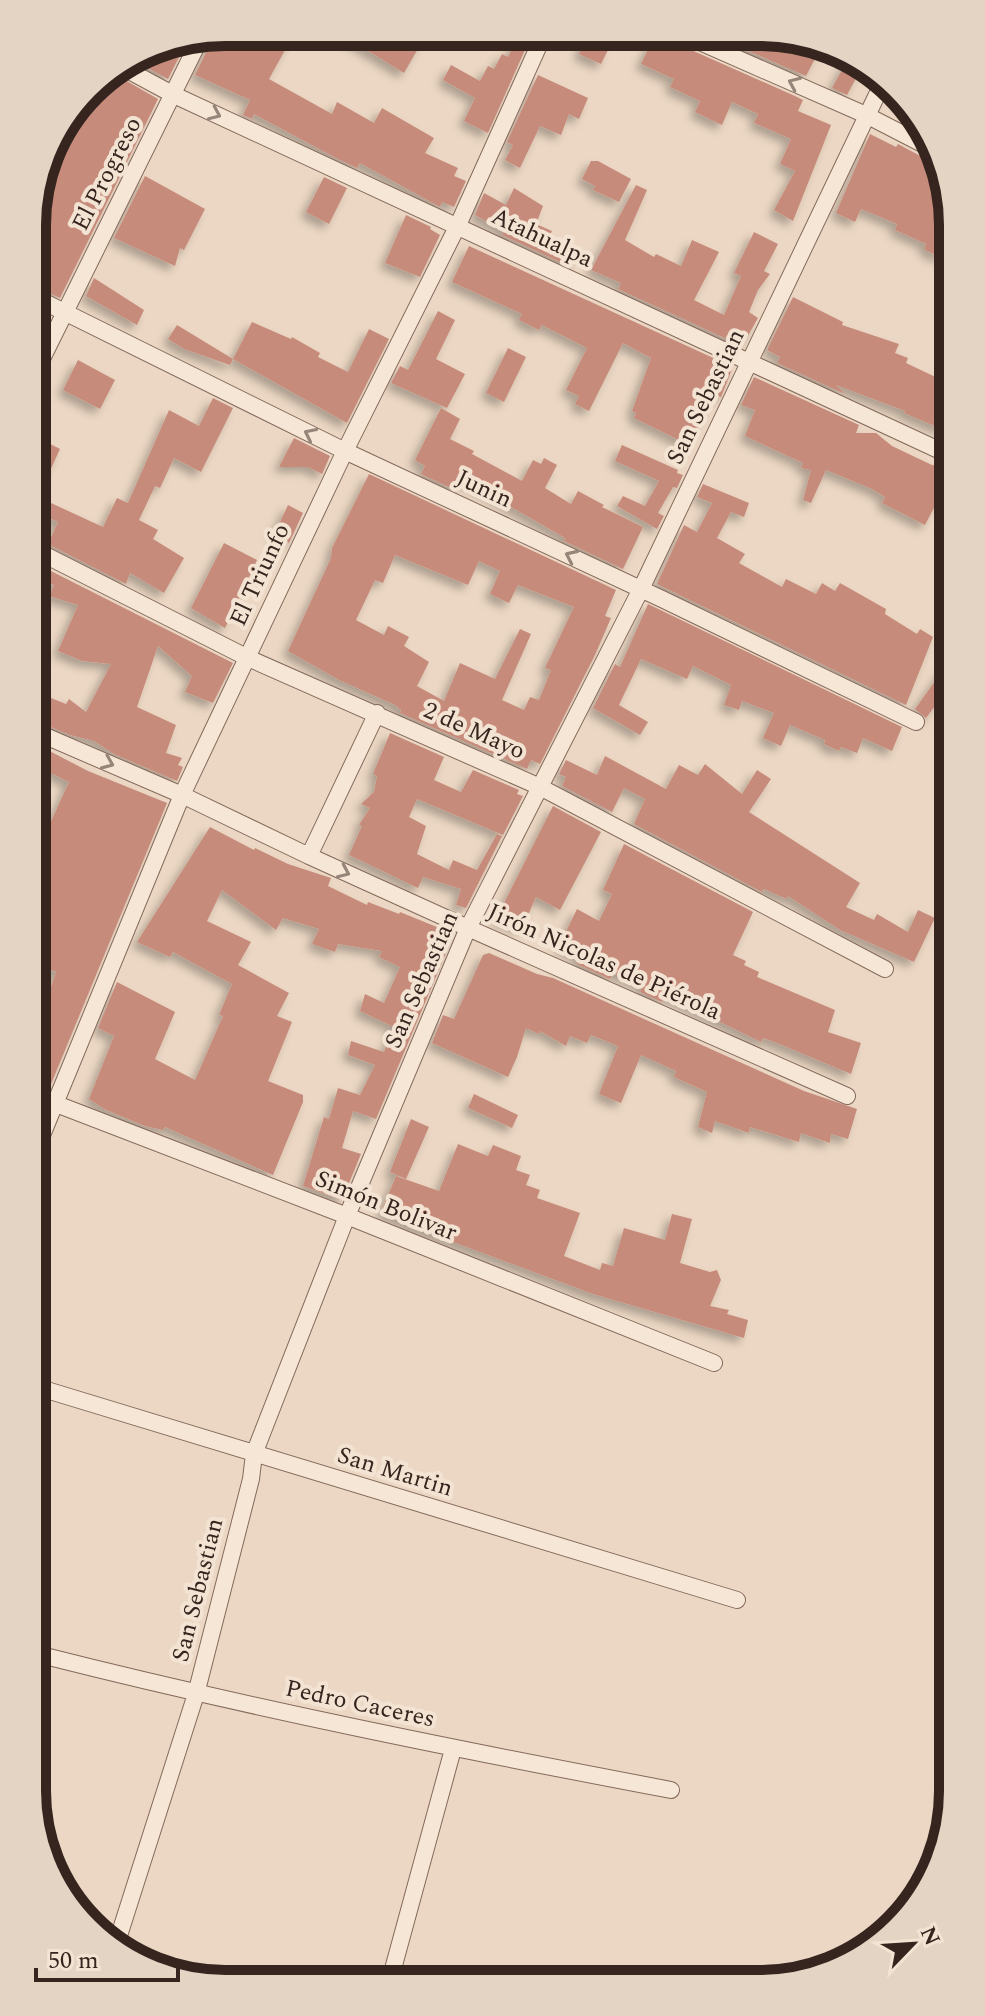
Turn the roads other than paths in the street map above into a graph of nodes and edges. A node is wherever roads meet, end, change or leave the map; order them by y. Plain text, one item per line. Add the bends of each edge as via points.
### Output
1 (539, 46) edge
2 (709, 46) edge
3 (195, 49) edge
4 (131, 72) edge
5 (879, 91) edge
6 (174, 95) junction
7 (866, 115) junction
8 (919, 142) edge
9 (458, 225) junction
10 (46, 303) edge
11 (64, 312) junction
12 (46, 350) edge
13 (751, 362) junction
14 (939, 450) edge
15 (345, 451) junction
16 (46, 556) edge
17 (641, 589) junction
18 (248, 658) junction
19 (377, 713) junction
20 (916, 722) dead end
21 (46, 736) edge
22 (540, 787) junction
23 (182, 795) junction
24 (309, 856) junction
25 (468, 928) junction
26 (885, 969) dead end
27 (847, 1096) dead end
28 (46, 1100) edge
29 (347, 1216) junction
30 (714, 1363) dead end
31 (46, 1390) edge
32 (254, 1454) junction
33 (737, 1600) dead end
34 (46, 1656) edge
35 (196, 1694) junction
36 (453, 1749) junction
37 (671, 1790) dead end
38 (119, 1935) edge
39 (393, 1970) edge

1 - 9 street, El Triunfo
7 -> 2 street
3 - 6 street, El Progreso
4 - 6 street, Atahualpa
5 - 7 street, San Sebastian
6 -> 9 street, Atahualpa
6 - 11 street, El Progreso
7 - 8 street
7 - 13 street, San Sebastian
9 - 13 street, Atahualpa
9 - 15 street, El Triunfo
10 - 11 street, Junin
11 - 12 street, El Progreso
15 -> 11 street, Junin
13 - 14 street, Atahualpa
13 - 17 street, San Sebastian
17 -> 15 street, Junin
15 - 18 street, El Triunfo
16 - 18 street, 2 de Mayo
17 - 20 street, Junin
17 - 22 street, San Sebastian
18 - 19 street, 2 de Mayo
18 - 23 street, El Triunfo
19 - 22 street, 2 de Mayo
19 - 24 street
21 -> 23 street, Jirón Nicolas de Piérola
22 - 25 street, San Sebastian
22 - 26 street, 2 de Mayo
23 - 24 street, Jirón Nicolas de Piérola
23 - 28 street, El Triunfo
24 -> 25 street, Jirón Nicolas de Piérola
25 - 27 street, Jirón Nicolas de Piérola
25 - 29 street, San Sebastian
28 - 29 street, Simón Bolivar
29 - 30 street, Simón Bolivar
29 - 32 street, San Sebastian
31 - 32 street, San Martin
32 - 33 street, San Martin
32 - 35 street, San Sebastian
34 - 35 street, Pedro Caceres
35 - 36 street, Pedro Caceres
35 - 38 street, San Sebastian
36 - 37 street, Pedro Caceres
36 - 39 street

